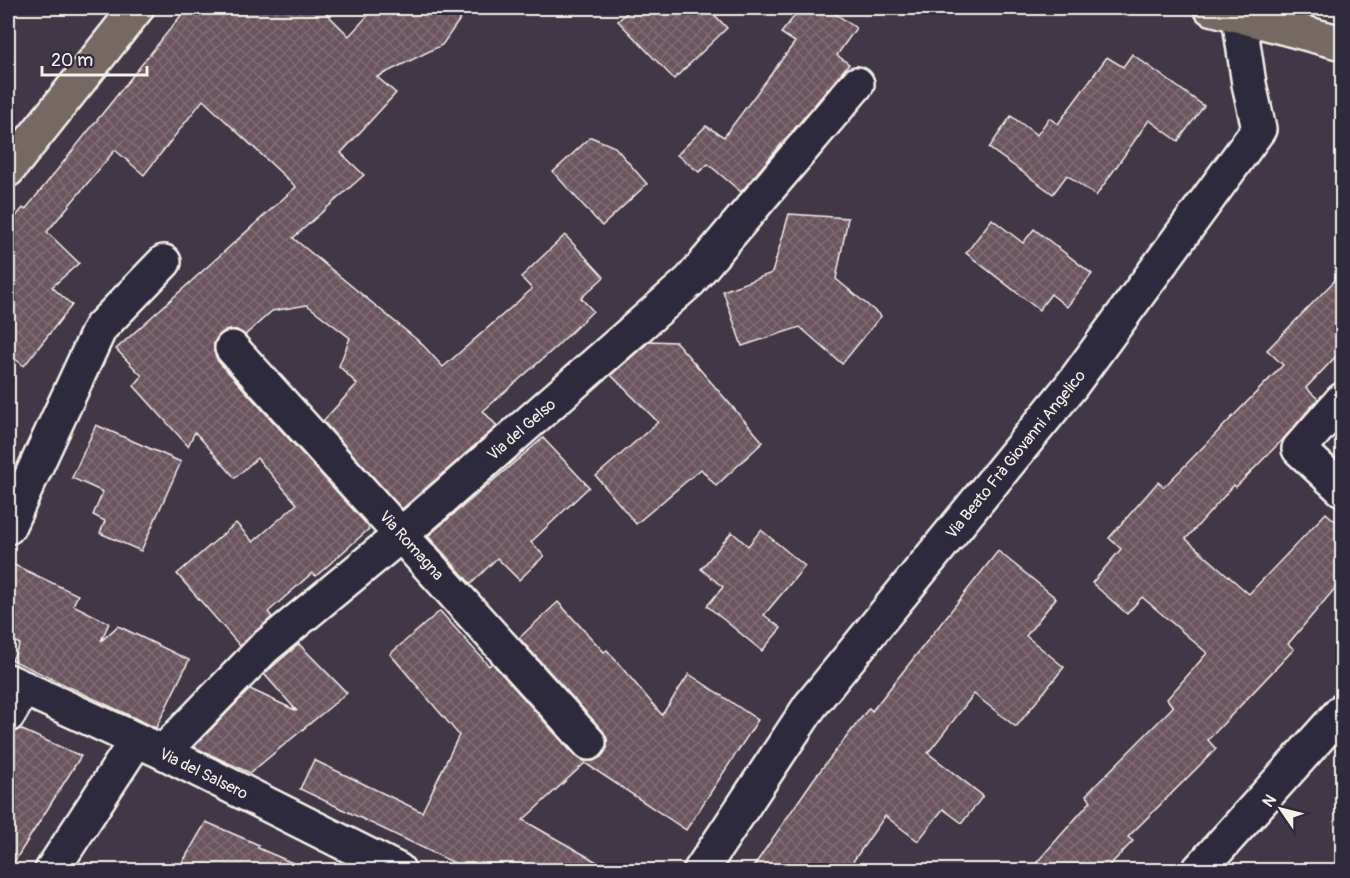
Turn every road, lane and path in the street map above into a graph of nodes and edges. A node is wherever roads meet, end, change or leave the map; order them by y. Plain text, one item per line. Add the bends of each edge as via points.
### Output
1 (136, 8) edge
2 (1224, 10) edge
3 (1342, 43) edge
4 (857, 84) dead end
5 (8, 170) edge
6 (164, 262) dead end
7 (232, 348) dead end
8 (1342, 400) edge
9 (1342, 489) edge
10 (8, 527) edge
11 (402, 534) junction
12 (13, 695) edge
13 (1342, 711) edge
14 (590, 743) dead end
15 (149, 747) junction
16 (52, 870) edge
17 (398, 870) edge
18 (701, 870) edge
19 (1199, 870) edge

1 - 5 main road
2 - 3 main road
2 - 18 street, Via Beato Frà Giovanni Angelico via 1249,84 1259,129 1071,386 810,706
4 - 11 street, Via del Gelso via 690,281
6 - 10 street via 100,328
7 - 11 street, Via Romagna
8 - 9 street via 1299,449
11 - 14 street, Via Romagna
11 - 15 street, Via del Gelso
12 - 15 street, Via del Salsero
13 - 19 street
15 - 16 street, Via del Gelso
15 - 17 street, Via del Salsero

